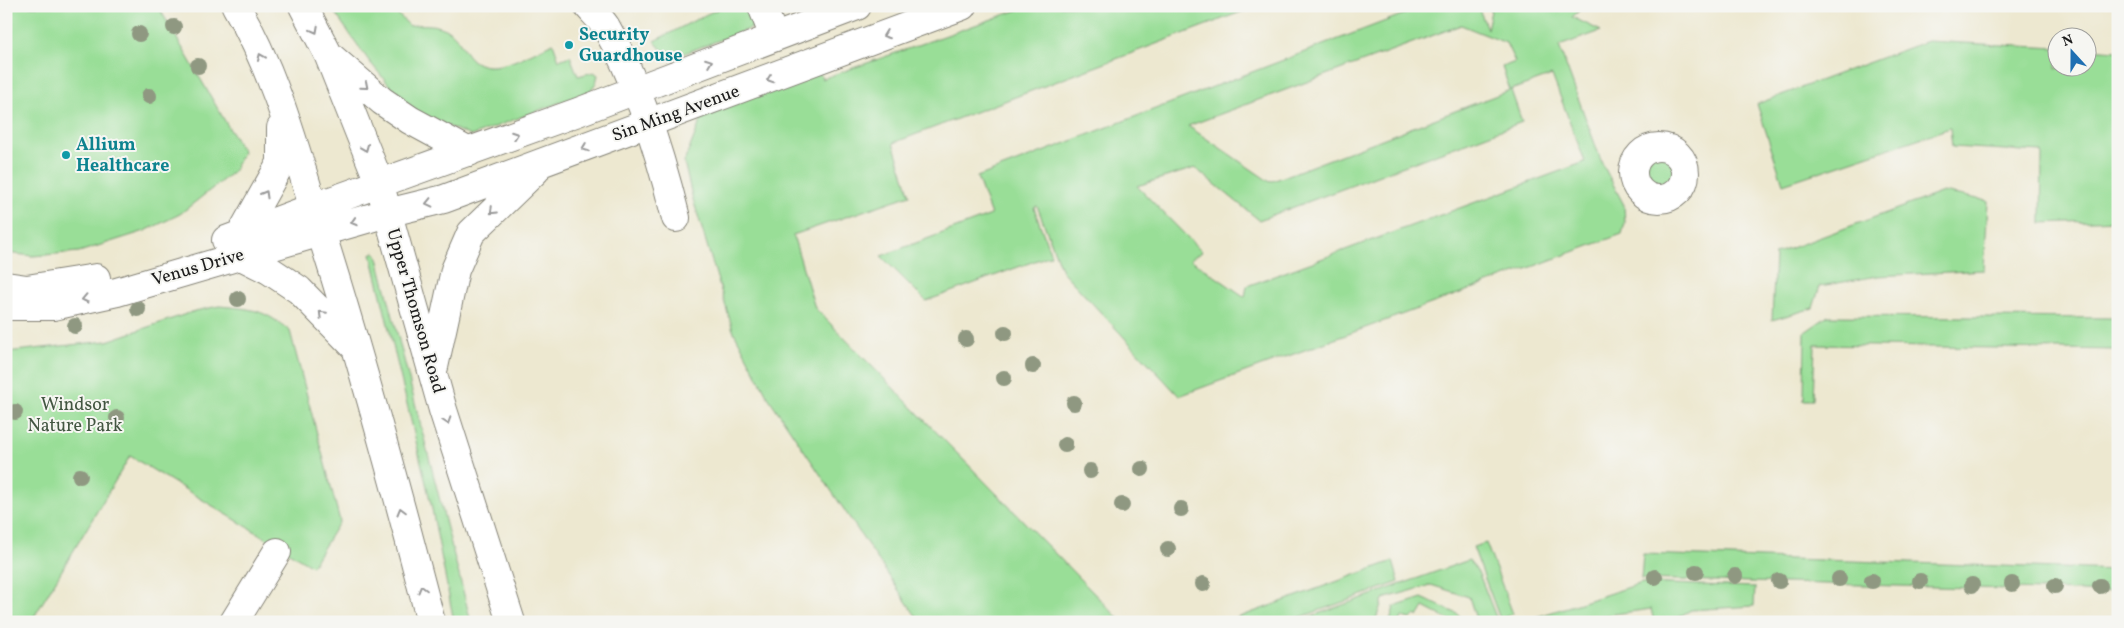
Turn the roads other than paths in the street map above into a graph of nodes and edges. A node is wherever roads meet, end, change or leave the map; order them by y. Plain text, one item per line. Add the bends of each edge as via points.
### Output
1 (236, 6) edge
2 (303, 6) edge
3 (588, 6) edge
4 (762, 6) edge
5 (857, 6) edge
6 (962, 6) edge
7 (774, 37) junction
8 (328, 54) junction
9 (635, 91) junction
10 (280, 102) junction
11 (646, 124) junction
12 (469, 152) junction
13 (541, 165) junction
14 (379, 182) junction
15 (387, 212) junction
16 (676, 218) dead end
17 (318, 220) junction
18 (240, 245) junction
19 (6, 286) edge
20 (52, 296) junction
21 (6, 306) edge
22 (356, 349) junction
23 (432, 374) junction
24 (277, 552) dead end
25 (234, 622) edge
26 (431, 622) edge
27 (511, 622) edge

10 -> 1 main road via 248,26
2 -> 8 main road, Upper Thomson Road
3 - 9 main road via 604,24
4 - 7 main road
5 - 7 main road, Sin Ming Avenue
6 -> 11 main road, Sin Ming Avenue
9 -> 7 main road, Sin Ming Avenue
8 -> 12 main road via 382,101
8 -> 14 main road, Upper Thomson Road
9 - 11 main road
12 -> 9 main road, Sin Ming Avenue
10 - 17 main road
18 -> 10 main road via 282,163
11 -> 13 main road, Sin Ming Avenue
11 - 16 main road
12 - 14 main road, Sin Ming Avenue
13 -> 15 main road, Sin Ming Avenue via 444,199
13 -> 23 main road via 471,233 455,270
14 - 15 main road, Upper Thomson Road
14 - 17 main road, Sin Ming Avenue
15 -> 17 main road, Venus Drive
15 - 23 main road, Upper Thomson Road
17 - 18 main road, Venus Drive
17 - 22 main road
18 - 20 main road, Venus Drive via 117,292
22 -> 18 main road via 299,290
19 - 20 main road, Venus Drive
20 - 21 main road, Venus Drive
26 -> 22 main road
23 -> 27 main road, Upper Thomson Road
24 - 25 main road

